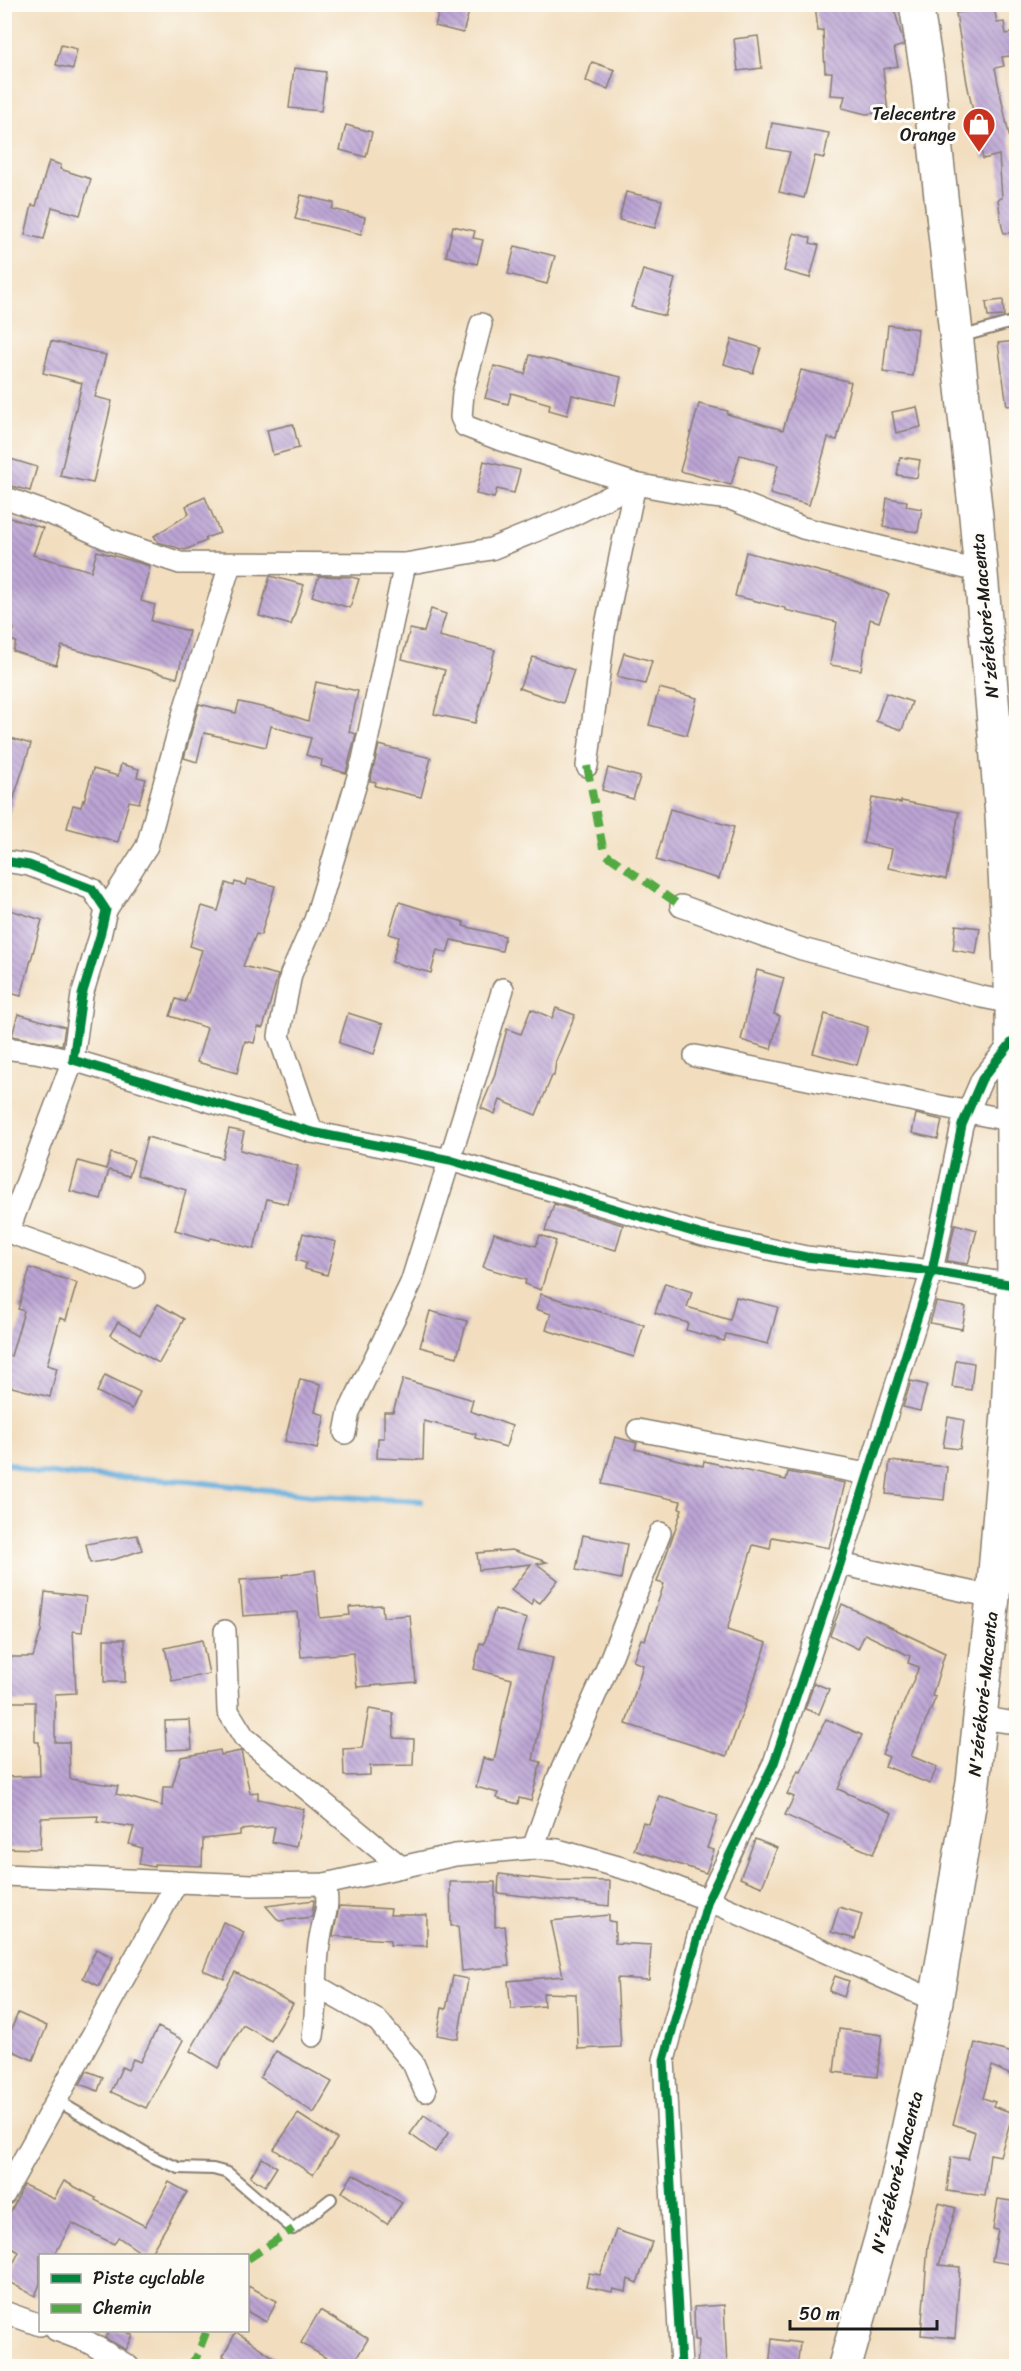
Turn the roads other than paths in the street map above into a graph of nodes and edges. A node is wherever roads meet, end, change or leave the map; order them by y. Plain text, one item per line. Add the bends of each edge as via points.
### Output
1 (916, 4) edge
2 (1017, 321) edge
3 (481, 324) dead end
4 (956, 338) junction
5 (635, 484) junction
6 (4, 497) edge
7 (405, 564) junction
8 (230, 565) junction
9 (982, 572) junction
10 (587, 766) dead end
11 (1009, 816) edge
12 (1010, 851) edge
13 (4, 861) edge
14 (681, 906) dead end
15 (106, 910) junction
16 (1013, 982) edge
17 (503, 988) dead end
18 (1012, 1042) junction
19 (4, 1048) edge
20 (695, 1056) dead end
21 (73, 1060) junction
22 (967, 1113) junction
23 (1012, 1121) junction
24 (312, 1132) junction
25 (450, 1160) junction
26 (6, 1232) edge
27 (932, 1272) junction
28 (134, 1277) dead end
29 (1014, 1285) junction
30 (638, 1430) dead end
31 (345, 1433) dead end
32 (867, 1474) junction
33 (660, 1533) dead end
34 (840, 1564) junction
35 (993, 1597) junction
36 (225, 1631) dead end
37 (981, 1718) junction
38 (1017, 1724) edge
39 (533, 1848) junction
40 (401, 1867) junction
41 (4, 1875) edge
42 (177, 1882) junction
43 (325, 1884) junction
44 (708, 1900) junction
45 (318, 1987) junction
46 (936, 2001) junction
47 (314, 2036) dead end
48 (425, 2091) dead end
49 (56, 2100) junction
50 (4, 2195) edge
51 (331, 2199) dead end
52 (4, 2312) edge
53 (39, 2325) edge
54 (59, 2332) edge
55 (128, 2367) edge
56 (681, 2367) edge
57 (845, 2367) edge

1 - 4 highway, N'zérékoré-Macenta via 928,78
2 - 4 lane
3 - 5 street via 463,393 461,417 465,426
4 - 9 highway, N'zérékoré-Macenta
5 - 7 street via 565,519 491,549
5 - 9 street via 731,499 803,528
5 - 10 street via 604,635
6 - 8 street via 180,563
7 - 8 street
7 - 24 street via 363,760 315,920 291,974 279,1036
8 - 15 street via 147,846
9 - 11 highway, N'zérékoré-Macenta
11 - 12 highway, N'zérékoré-Macenta
12 - 16 highway, N'zérékoré-Macenta
13 - 15 street via 29,865 92,888
14 - 16 street via 802,949 982,997
15 - 21 street via 82,995
16 - 18 highway, N'zérékoré-Macenta
17 - 25 street
18 - 22 street via 982,1079
18 - 23 highway, N'zérékoré-Macenta
19 - 21 street
20 - 22 street
21 - 24 street
21 - 26 street
22 - 23 street
22 - 27 street
23 - 29 highway, N'zérékoré-Macenta
24 - 25 street
25 - 27 street via 703,1235 806,1257
25 - 31 street via 411,1283 349,1412
26 - 28 street
27 - 29 street
27 - 32 street
29 - 35 highway, N'zérékoré-Macenta
30 - 32 street
32 - 34 street
33 - 39 street
34 - 35 street
34 - 44 street via 774,1763
35 - 37 highway, N'zérékoré-Macenta
36 - 40 street via 228,1711 244,1737
37 - 38 street
37 - 46 highway, N'zérékoré-Macenta via 974,1782
39 - 40 street via 455,1855
39 - 44 street via 558,1850 640,1873
40 - 43 street
41 - 42 street
42 - 43 street
42 - 49 street
43 - 45 street via 329,1900 320,1938
44 - 46 street
44 - 56 street via 664,2060
45 - 47 street
45 - 48 street via 378,2021 413,2063
46 - 57 highway, N'zérékoré-Macenta via 896,2186
49 - 50 street
49 - 51 lane via 153,2157 179,2168 228,2173 293,2229
52 - 53 street
54 - 55 street via 87,2342

